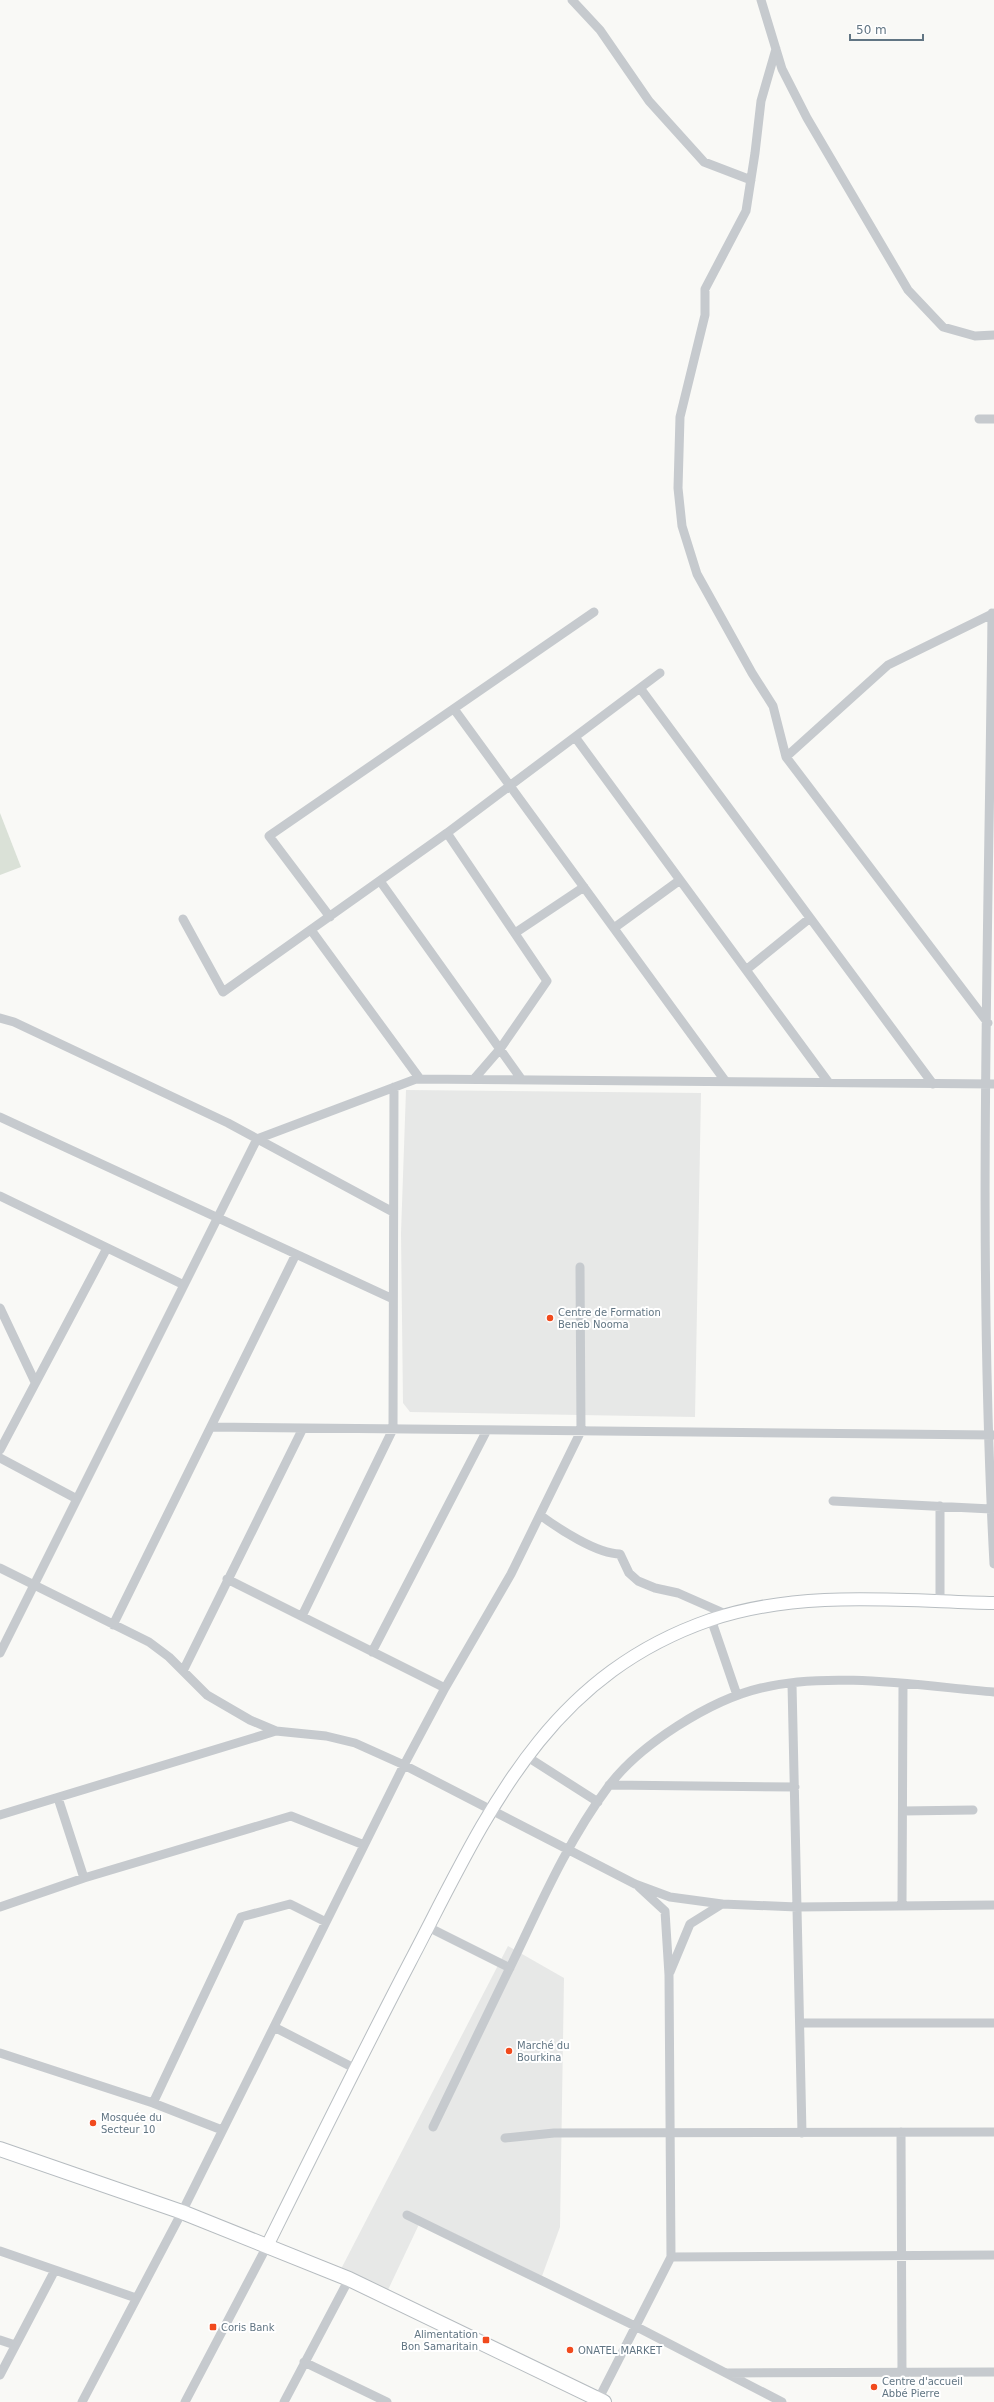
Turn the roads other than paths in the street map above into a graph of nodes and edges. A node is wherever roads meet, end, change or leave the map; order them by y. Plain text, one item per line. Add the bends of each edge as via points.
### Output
1 (572, 0) edge
2 (761, 0) edge
3 (776, 49) junction
4 (751, 180) junction
5 (994, 335) edge
6 (979, 419) dead end
7 (994, 419) edge
8 (594, 612) dead end
9 (993, 613) edge
10 (660, 673) dead end
11 (640, 688) junction
12 (454, 709) junction
13 (575, 737) junction
14 (786, 757) junction
15 (510, 786) junction
16 (447, 833) junction
17 (680, 880) junction
18 (380, 881) junction
19 (584, 887) junction
20 (330, 917) junction
21 (810, 918) junction
22 (183, 919) dead end
23 (614, 928) junction
24 (311, 930) junction
25 (515, 933) junction
26 (746, 970) junction
27 (0, 1018) edge
28 (988, 1023) junction
29 (500, 1049) junction
30 (420, 1079) junction
31 (474, 1079) junction
32 (522, 1080) junction
33 (726, 1082) junction
34 (829, 1083) junction
35 (932, 1084) junction
36 (990, 1084) edge
37 (394, 1087) junction
38 (0, 1117) edge
39 (257, 1139) junction
40 (990, 1173) edge
41 (0, 1196) edge
42 (393, 1212) junction
43 (217, 1219) junction
44 (107, 1248) junction
45 (295, 1256) junction
46 (990, 1256) edge
47 (580, 1267) dead end
48 (184, 1285) junction
49 (393, 1299) junction
50 (0, 1308) edge
51 (990, 1345) edge
52 (35, 1382) junction
53 (211, 1428) junction
54 (303, 1428) junction
55 (392, 1429) junction
56 (487, 1430) junction
57 (581, 1431) junction
58 (990, 1435) edge
59 (0, 1450) edge
60 (0, 1458) edge
61 (77, 1498) junction
62 (833, 1501) dead end
63 (940, 1506) junction
64 (991, 1509) junction
65 (540, 1515) junction
66 (994, 1564) edge
67 (0, 1568) edge
68 (227, 1579) junction
69 (34, 1585) junction
70 (940, 1602) junction
71 (994, 1603) edge
72 (728, 1615) junction
73 (302, 1616) junction
74 (712, 1619) junction
75 (114, 1624) junction
76 (372, 1652) junction
77 (0, 1653) edge
78 (183, 1671) junction
79 (792, 1684) junction
80 (903, 1685) junction
81 (445, 1688) junction
82 (994, 1692) edge
83 (737, 1695) junction
84 (276, 1731) junction
85 (526, 1756) junction
86 (404, 1765) junction
87 (609, 1785) junction
88 (795, 1787) junction
89 (58, 1798) junction
90 (598, 1802) junction
91 (490, 1809) junction
92 (973, 1810) dead end
93 (903, 1811) junction
94 (0, 1816) edge
95 (364, 1845) junction
96 (567, 1849) junction
97 (84, 1878) junction
98 (635, 1884) junction
99 (722, 1904) junction
100 (994, 1905) edge
101 (902, 1906) junction
102 (0, 1907) edge
103 (797, 1907) junction
104 (326, 1922) junction
105 (428, 1927) junction
106 (510, 1968) junction
107 (669, 1975) junction
108 (800, 2022) junction
109 (994, 2023) edge
110 (274, 2026) junction
111 (0, 2053) edge
112 (354, 2068) junction
113 (153, 2103) junction
114 (433, 2127) dead end
115 (222, 2130) junction
116 (901, 2132) junction
117 (994, 2132) edge
118 (669, 2133) junction
119 (802, 2133) junction
120 (505, 2138) dead end
121 (0, 2149) edge
122 (182, 2212) junction
123 (407, 2215) dead end
124 (267, 2246) junction
125 (0, 2251) edge
126 (901, 2255) junction
127 (994, 2255) edge
128 (671, 2257) junction
129 (54, 2270) junction
130 (349, 2278) junction
131 (136, 2298) junction
132 (635, 2326) junction
133 (0, 2340) edge
134 (15, 2345) junction
135 (304, 2362) junction
136 (902, 2372) junction
137 (994, 2372) edge
138 (726, 2373) junction
139 (0, 2375) edge
140 (600, 2401) edge
141 (82, 2402) edge
142 (185, 2402) edge
143 (284, 2402) edge
144 (387, 2402) edge
145 (782, 2402) edge

1 - 4 street via 600,30 649,101 704,162
2 - 3 street
3 - 4 street via 761,101
3 - 5 street via 782,69 807,118 908,290 943,326 975,336
4 - 14 street via 746,211 705,289 705,315 680,417 678,488 682,526 697,574 773,706
6 - 7 street
8 - 12 street
9 - 14 street via 888,665
9 - 28 street
10 - 11 street
11 - 13 street
11 - 21 street
12 - 15 street
12 - 20 street via 269,836
13 - 15 street
13 - 17 street
14 - 28 street
15 - 16 street
15 - 19 street
16 - 18 street
16 - 25 street
17 - 23 street
17 - 26 street
18 - 20 street
18 - 29 street
19 - 23 street
19 - 25 street
20 - 24 street
21 - 26 street
21 - 35 street
22 - 24 street via 223,992
23 - 33 street
24 - 30 street
25 - 29 street via 547,981
26 - 34 street
27 - 39 street via 14,1022 178,1099
28 - 36 street
29 - 31 street
29 - 32 street
30 - 31 street
30 - 37 street
31 - 32 street
32 - 33 street
33 - 34 street
34 - 35 street
35 - 36 street
36 - 40 street
37 - 39 street
37 - 42 street
38 - 43 street
39 - 42 street
39 - 43 street
40 - 46 street
41 - 44 street
42 - 49 street
43 - 45 street
43 - 48 street
44 - 48 street
44 - 52 street
45 - 49 street
45 - 53 street
46 - 51 street
47 - 57 street
48 - 61 street
49 - 55 street
50 - 52 street
51 - 58 street
52 - 59 street
53 - 54 street
53 - 75 street
54 - 55 street
54 - 68 street
55 - 56 street
55 - 73 street
56 - 57 street
56 - 76 street
57 - 58 street
57 - 65 street
58 - 64 street
60 - 61 street
61 - 69 street
62 - 63 street
63 - 64 street
63 - 70 street
64 - 66 street
65 - 72 street via 597,1550 620,1554 629,1573 638,1581 678,1593
65 - 81 street via 511,1574
67 - 69 street
68 - 73 street
68 - 78 street
69 - 75 street
69 - 77 street
70 - 71 street
70 - 72 street via 828,1599 789,1603
72 - 74 street
73 - 76 street
74 - 83 street
74 - 85 street via 664,1639 624,1662 563,1712
75 - 78 street via 149,1642
76 - 81 street
78 - 84 street via 207,1695 250,1720
79 - 80 street via 848,1681
79 - 83 street
79 - 88 street
80 - 82 street
80 - 93 street
81 - 86 street
83 - 87 street via 687,1719 661,1737
84 - 86 street via 326,1736 355,1743
84 - 89 street
85 - 90 street
85 - 91 street
86 - 91 street
86 - 95 street
87 - 88 street
87 - 90 street
88 - 103 street
89 - 94 street
89 - 97 street
90 - 96 street
91 - 96 street
91 - 105 street
92 - 93 street
93 - 101 street
95 - 97 street via 291,1816
95 - 104 street
96 - 98 street
96 - 106 street
97 - 102 street
98 - 99 street via 670,1896
98 - 107 street via 665,1911
99 - 103 street
99 - 107 street via 690,1924
100 - 101 street
101 - 103 street
103 - 108 street
104 - 110 street
104 - 113 street via 290,1904 241,1917
105 - 106 street
105 - 112 street
106 - 114 street
107 - 118 street
108 - 109 street
108 - 119 street
110 - 112 street
110 - 115 street
111 - 113 street
112 - 124 street
113 - 115 street
115 - 122 street
116 - 117 street
116 - 119 street
116 - 126 street
118 - 119 street
118 - 120 street via 554,2133
118 - 128 street
121 - 122 main road
122 - 124 main road
122 - 131 street
123 - 132 street
124 - 130 main road
124 - 142 street
125 - 129 street
126 - 127 street
126 - 128 street
126 - 136 street
128 - 132 street
129 - 131 street
129 - 134 street
130 - 135 street
130 - 140 main road
131 - 141 street
132 - 138 street
132 - 140 street
133 - 134 street
134 - 139 street
135 - 143 street
135 - 144 street
136 - 137 street
136 - 138 street
138 - 145 street

